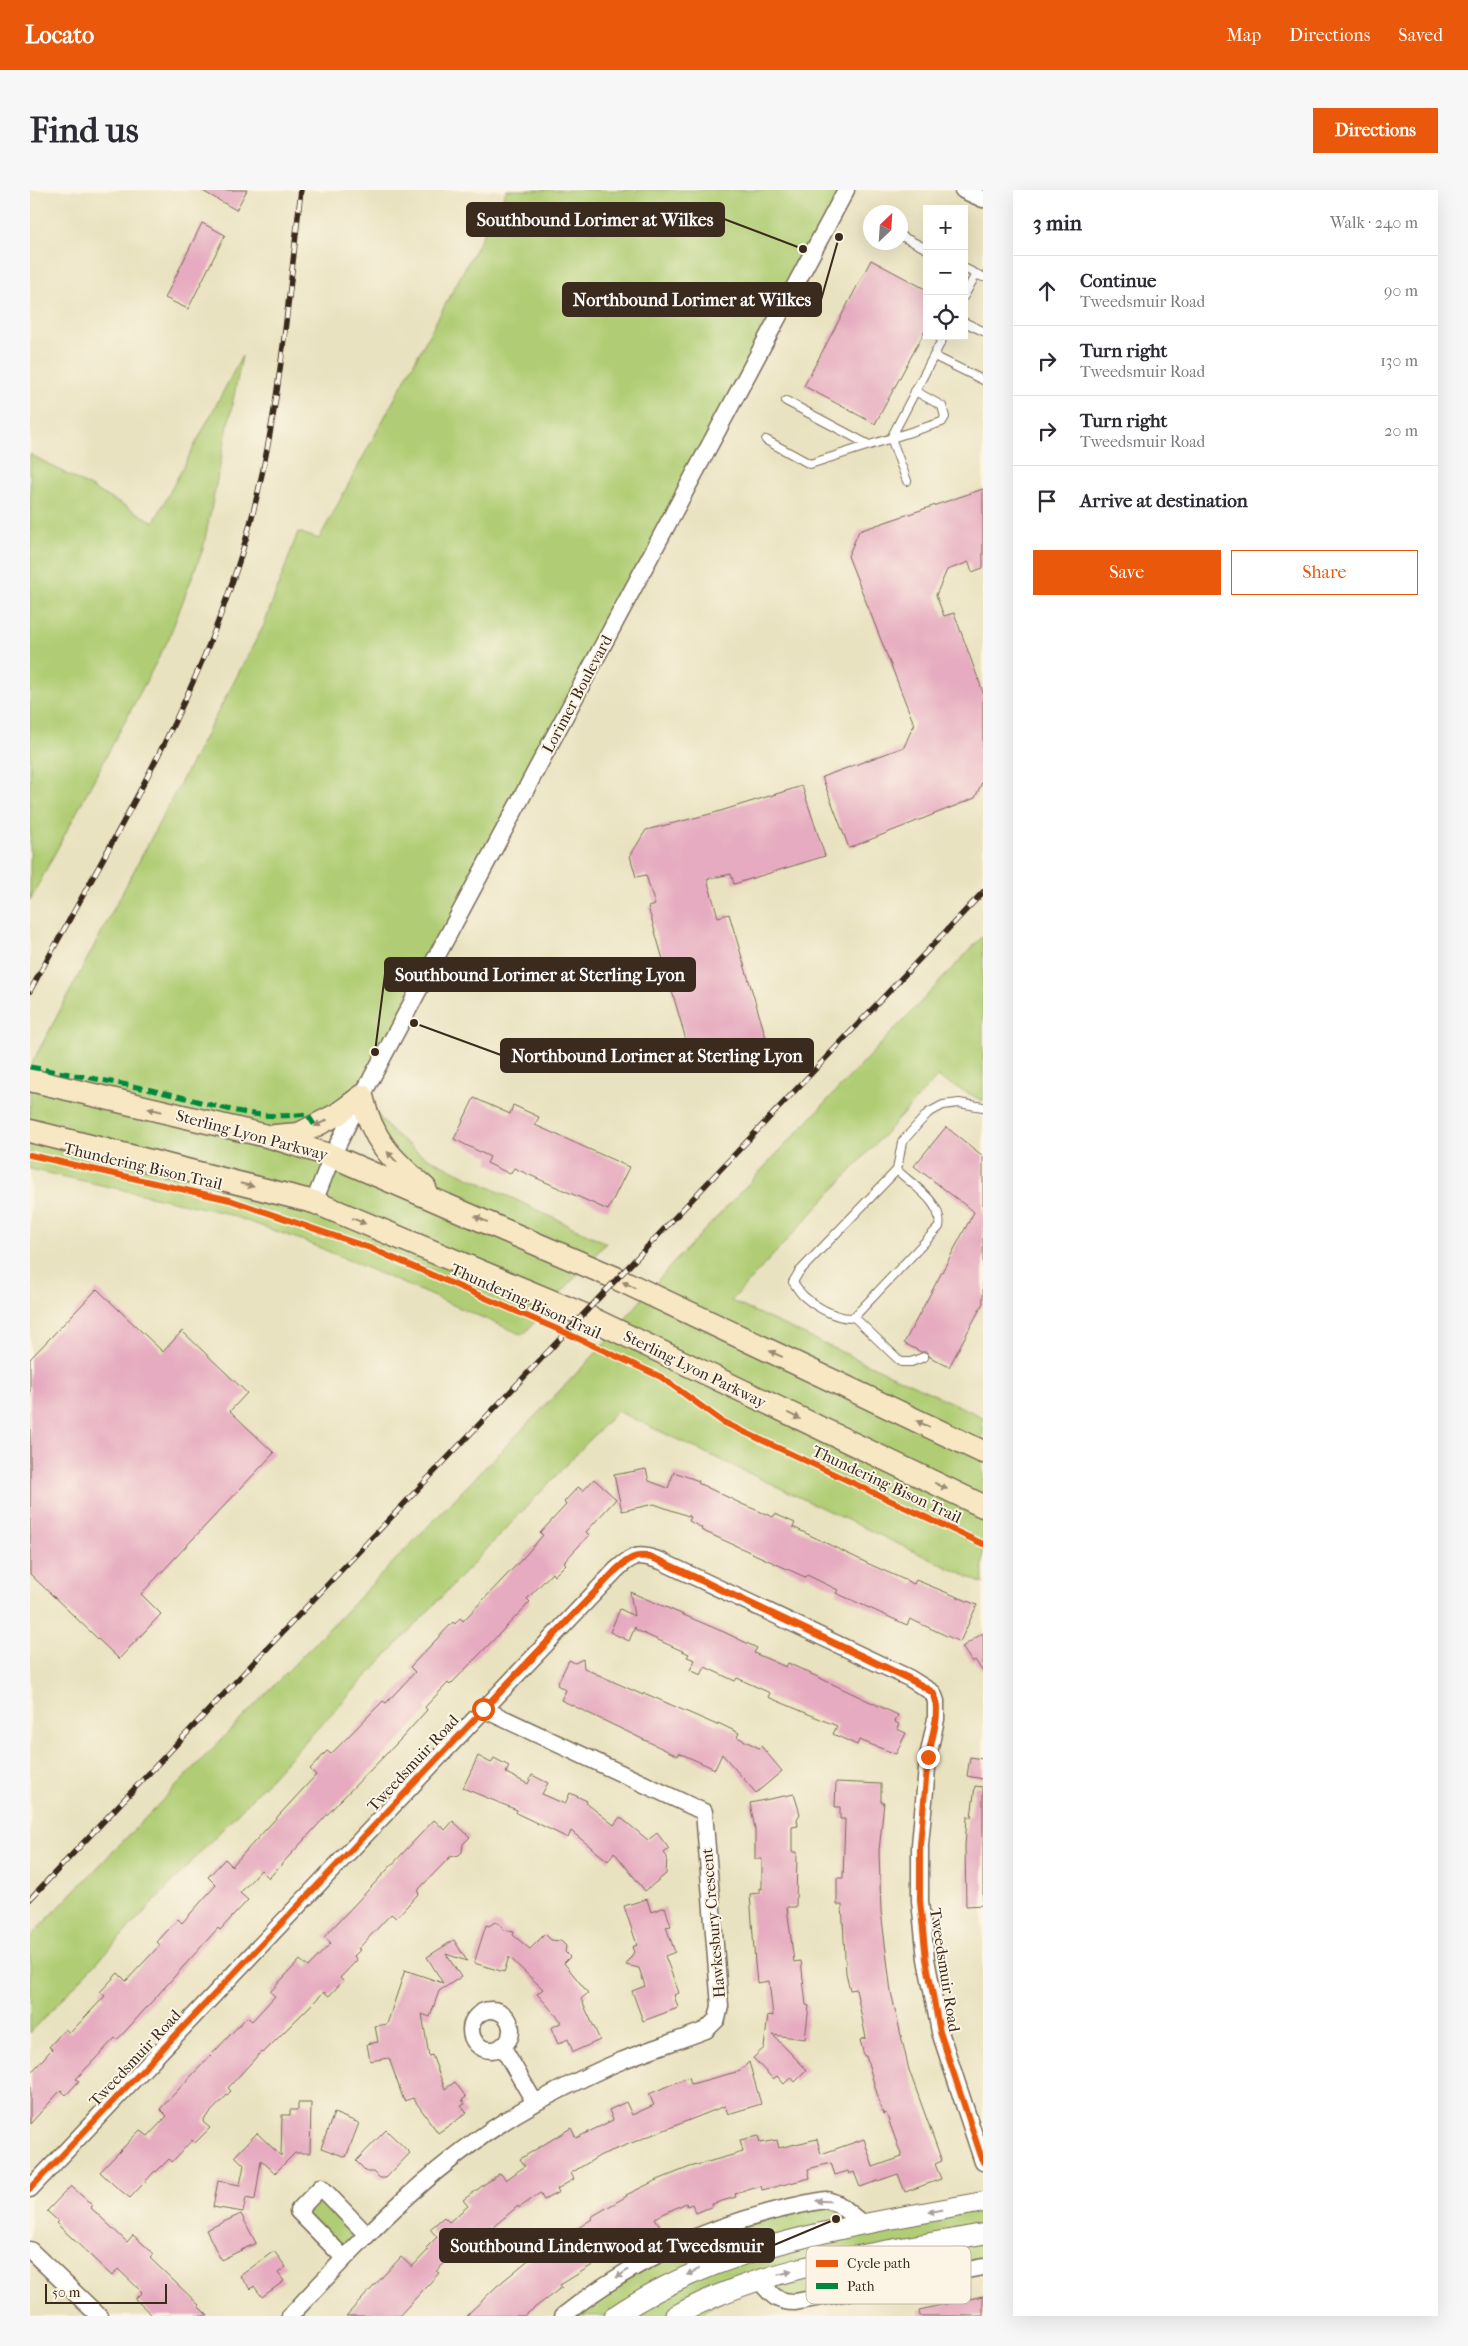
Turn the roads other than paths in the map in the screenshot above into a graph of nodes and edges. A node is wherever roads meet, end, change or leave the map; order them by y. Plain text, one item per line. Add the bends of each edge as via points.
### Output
1 (846, 190) edge
2 (963, 190) edge
3 (983, 200) edge
4 (908, 240) edge
5 (923, 248) edge
6 (979, 275) edge
7 (965, 295) edge
8 (968, 324) edge
9 (983, 331) edge
10 (942, 340) edge
11 (934, 356) junction
12 (983, 380) edge
13 (915, 391) junction
14 (786, 401) dead end
15 (891, 438) junction
16 (766, 440) dead end
17 (869, 445) junction
18 (907, 481) dead end
19 (30, 1080) edge
20 (362, 1096) junction
21 (983, 1107) edge
22 (30, 1131) edge
23 (271, 1137) junction
24 (332, 1156) junction
25 (897, 1170) junction
26 (314, 1202) junction
27 (441, 1202) junction
28 (854, 1317) junction
29 (924, 1357) dead end
30 (983, 1452) edge
31 (983, 1506) edge
32 (483, 1709) junction
33 (502, 2046) dead end
34 (535, 2103) junction
35 (983, 2162) edge
36 (30, 2189) edge
37 (983, 2202) edge
38 (864, 2225) junction
39 (366, 2234) junction
40 (983, 2234) edge
41 (917, 2246) edge
42 (30, 2250) edge
43 (344, 2258) junction
44 (806, 2268) edge
45 (758, 2279) junction
46 (806, 2300) edge
47 (696, 2310) edge
48 (100, 2316) edge
49 (290, 2316) edge
50 (563, 2316) edge
51 (615, 2316) edge
52 (675, 2316) edge

1 - 20 street, Lorimer Boulevard
2 - 3 street
4 - 5 lane
6 - 7 lane
8 - 9 lane
10 - 11 lane
11 - 12 lane
11 - 13 lane
13 - 15 lane
13 - 15 lane via 942,406 945,417 942,422
14 - 17 lane
15 - 17 lane
15 - 18 lane
16 - 17 lane via 810,464
23 -> 19 main road, Sterling Lyon Parkway
20 -> 23 main road via 338,1114 298,1134
20 - 24 street, Lorimer Boulevard
27 -> 20 main road via 378,1142 367,1119
21 - 25 lane via 959,1103 943,1105 928,1113 902,1142
22 -> 26 main road, Sterling Lyon Parkway
23 - 24 main road, Sterling Lyon Parkway
24 - 26 street, Lorimer Boulevard
24 - 27 main road, Sterling Lyon Parkway
25 - 28 lane via 934,1205 941,1220 939,1227
25 - 28 lane via 793,1282 806,1299 840,1318
26 -> 31 main road, Sterling Lyon Parkway via 582,1314
30 -> 27 main road, Sterling Lyon Parkway via 618,1279
28 - 29 lane via 901,1362
32 - 34 street, Hawkesbury Crescent via 704,1812 720,2006 716,2019 706,2030 621,2061
32 - 35 street, Tweedsmuir Road via 616,1570 636,1556 661,1560 909,1678 933,1693 936,1719 928,1757 920,1845 920,1901 926,1959 940,2032
32 - 36 street, Tweedsmuir Road
33 - 34 street
34 - 39 street, Hawkesbury Crescent via 444,2164
37 -> 38 street
38 -> 50 street via 838,2204 827,2200 747,2218 693,2238 632,2268
38 -> 51 street via 771,2245 699,2269 640,2299
39 - 43 street, Hawkesbury Crescent
39 - 43 street via 321,2187 298,2211
41 -> 40 street
42 - 48 street
43 - 49 street, Hawkesbury Crescent
45 -> 44 street
45 - 46 street via 782,2302
45 - 47 street
47 - 52 street

